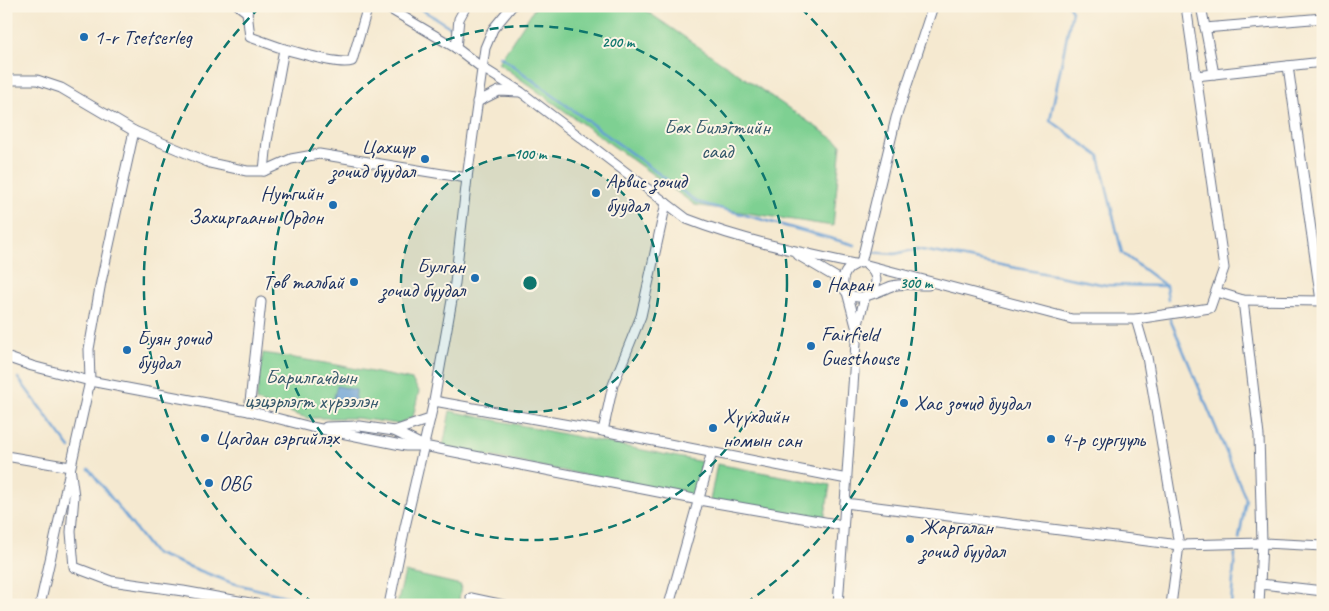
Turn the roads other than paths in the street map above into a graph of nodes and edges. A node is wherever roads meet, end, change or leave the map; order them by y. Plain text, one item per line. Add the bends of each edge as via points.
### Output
1 (239, 6) edge
2 (368, 6) edge
3 (385, 6) edge
4 (466, 6) edge
5 (512, 6) edge
6 (933, 6) edge
7 (1186, 6) edge
8 (1201, 6) edge
9 (249, 9) edge
10 (1323, 18) edge
11 (1205, 28) junction
12 (284, 48) junction
13 (456, 48) junction
14 (1323, 62) edge
15 (1288, 66) junction
16 (481, 67) junction
17 (1214, 74) junction
18 (1196, 76) junction
19 (6, 80) edge
20 (521, 92) junction
21 (478, 102) junction
22 (134, 131) junction
23 (264, 172) junction
24 (467, 178) junction
25 (666, 203) junction
26 (786, 249) junction
27 (861, 264) junction
28 (939, 285) junction
29 (845, 289) junction
30 (1217, 292) junction
31 (868, 295) junction
32 (1243, 300) junction
33 (1322, 301) edge
34 (261, 302) dead end
35 (1136, 319) junction
36 (857, 328) junction
37 (6, 357) edge
38 (90, 381) junction
39 (434, 401) junction
40 (249, 411) junction
41 (430, 419) junction
42 (311, 427) junction
43 (394, 431) junction
44 (603, 431) junction
45 (424, 446) junction
46 (712, 452) junction
47 (6, 456) edge
48 (70, 467) junction
49 (847, 479) junction
50 (699, 500) junction
51 (845, 504) junction
52 (842, 525) junction
53 (1262, 543) junction
54 (1179, 545) junction
55 (1323, 545) edge
56 (1261, 584) junction
57 (1323, 591) edge
58 (472, 598) dead end
59 (40, 605) edge
60 (260, 605) edge
61 (389, 605) edge
62 (504, 605) edge
63 (669, 605) edge
64 (838, 605) edge
65 (1171, 605) edge
66 (1260, 605) edge

1 - 9 street
2 - 12 street via 352,61 323,59
3 - 13 street
4 - 13 street via 459,19
5 - 16 street via 493,29
6 - 27 street via 896,118
7 - 18 street
8 - 11 street
9 - 12 street via 250,37
10 - 11 street
11 - 17 street
12 - 23 street
13 - 16 street
14 - 15 street
15 - 17 street
15 - 33 street
16 - 20 street
16 - 21 street
17 - 18 street
18 - 30 street via 1224,268
19 - 22 street via 37,80 61,88
20 - 21 street via 499,91
20 - 25 street
21 - 24 street
22 - 23 street via 210,163
22 - 38 street via 89,349
23 - 24 street via 291,159 320,154
24 - 39 street via 454,283
25 - 26 street via 687,219 715,230
25 - 44 street via 640,316 613,385
26 - 27 street
26 - 29 street via 837,278
27 - 28 street
27 - 29 street via 848,268 844,273
27 - 31 street via 872,269 877,282
28 - 31 street via 894,285
28 - 35 street via 1072,318
29 - 31 street via 858,298
29 - 36 street
30 - 32 street
30 - 35 street via 1210,308
31 - 36 street
32 - 33 street
32 - 53 street via 1259,436
34 - 40 street
35 - 54 street via 1147,357
36 - 49 street
37 - 38 street
38 - 40 street
38 - 48 street
39 - 41 street
39 - 44 street
40 - 42 street
41 - 43 street
41 - 45 street
42 - 43 street via 360,426
42 - 45 street via 406,446
43 - 45 street
44 - 46 street
45 - 50 street
45 - 61 street
46 - 49 street
46 - 50 street
47 - 48 street
48 - 59 street
48 - 60 street via 74,496 71,532 74,567 111,581
49 - 51 street
50 - 52 street
50 - 63 street
51 - 52 street
51 - 54 street
52 - 64 street
53 - 54 street
53 - 55 street
53 - 56 street
54 - 65 street
56 - 57 street
56 - 66 street
58 - 62 street

